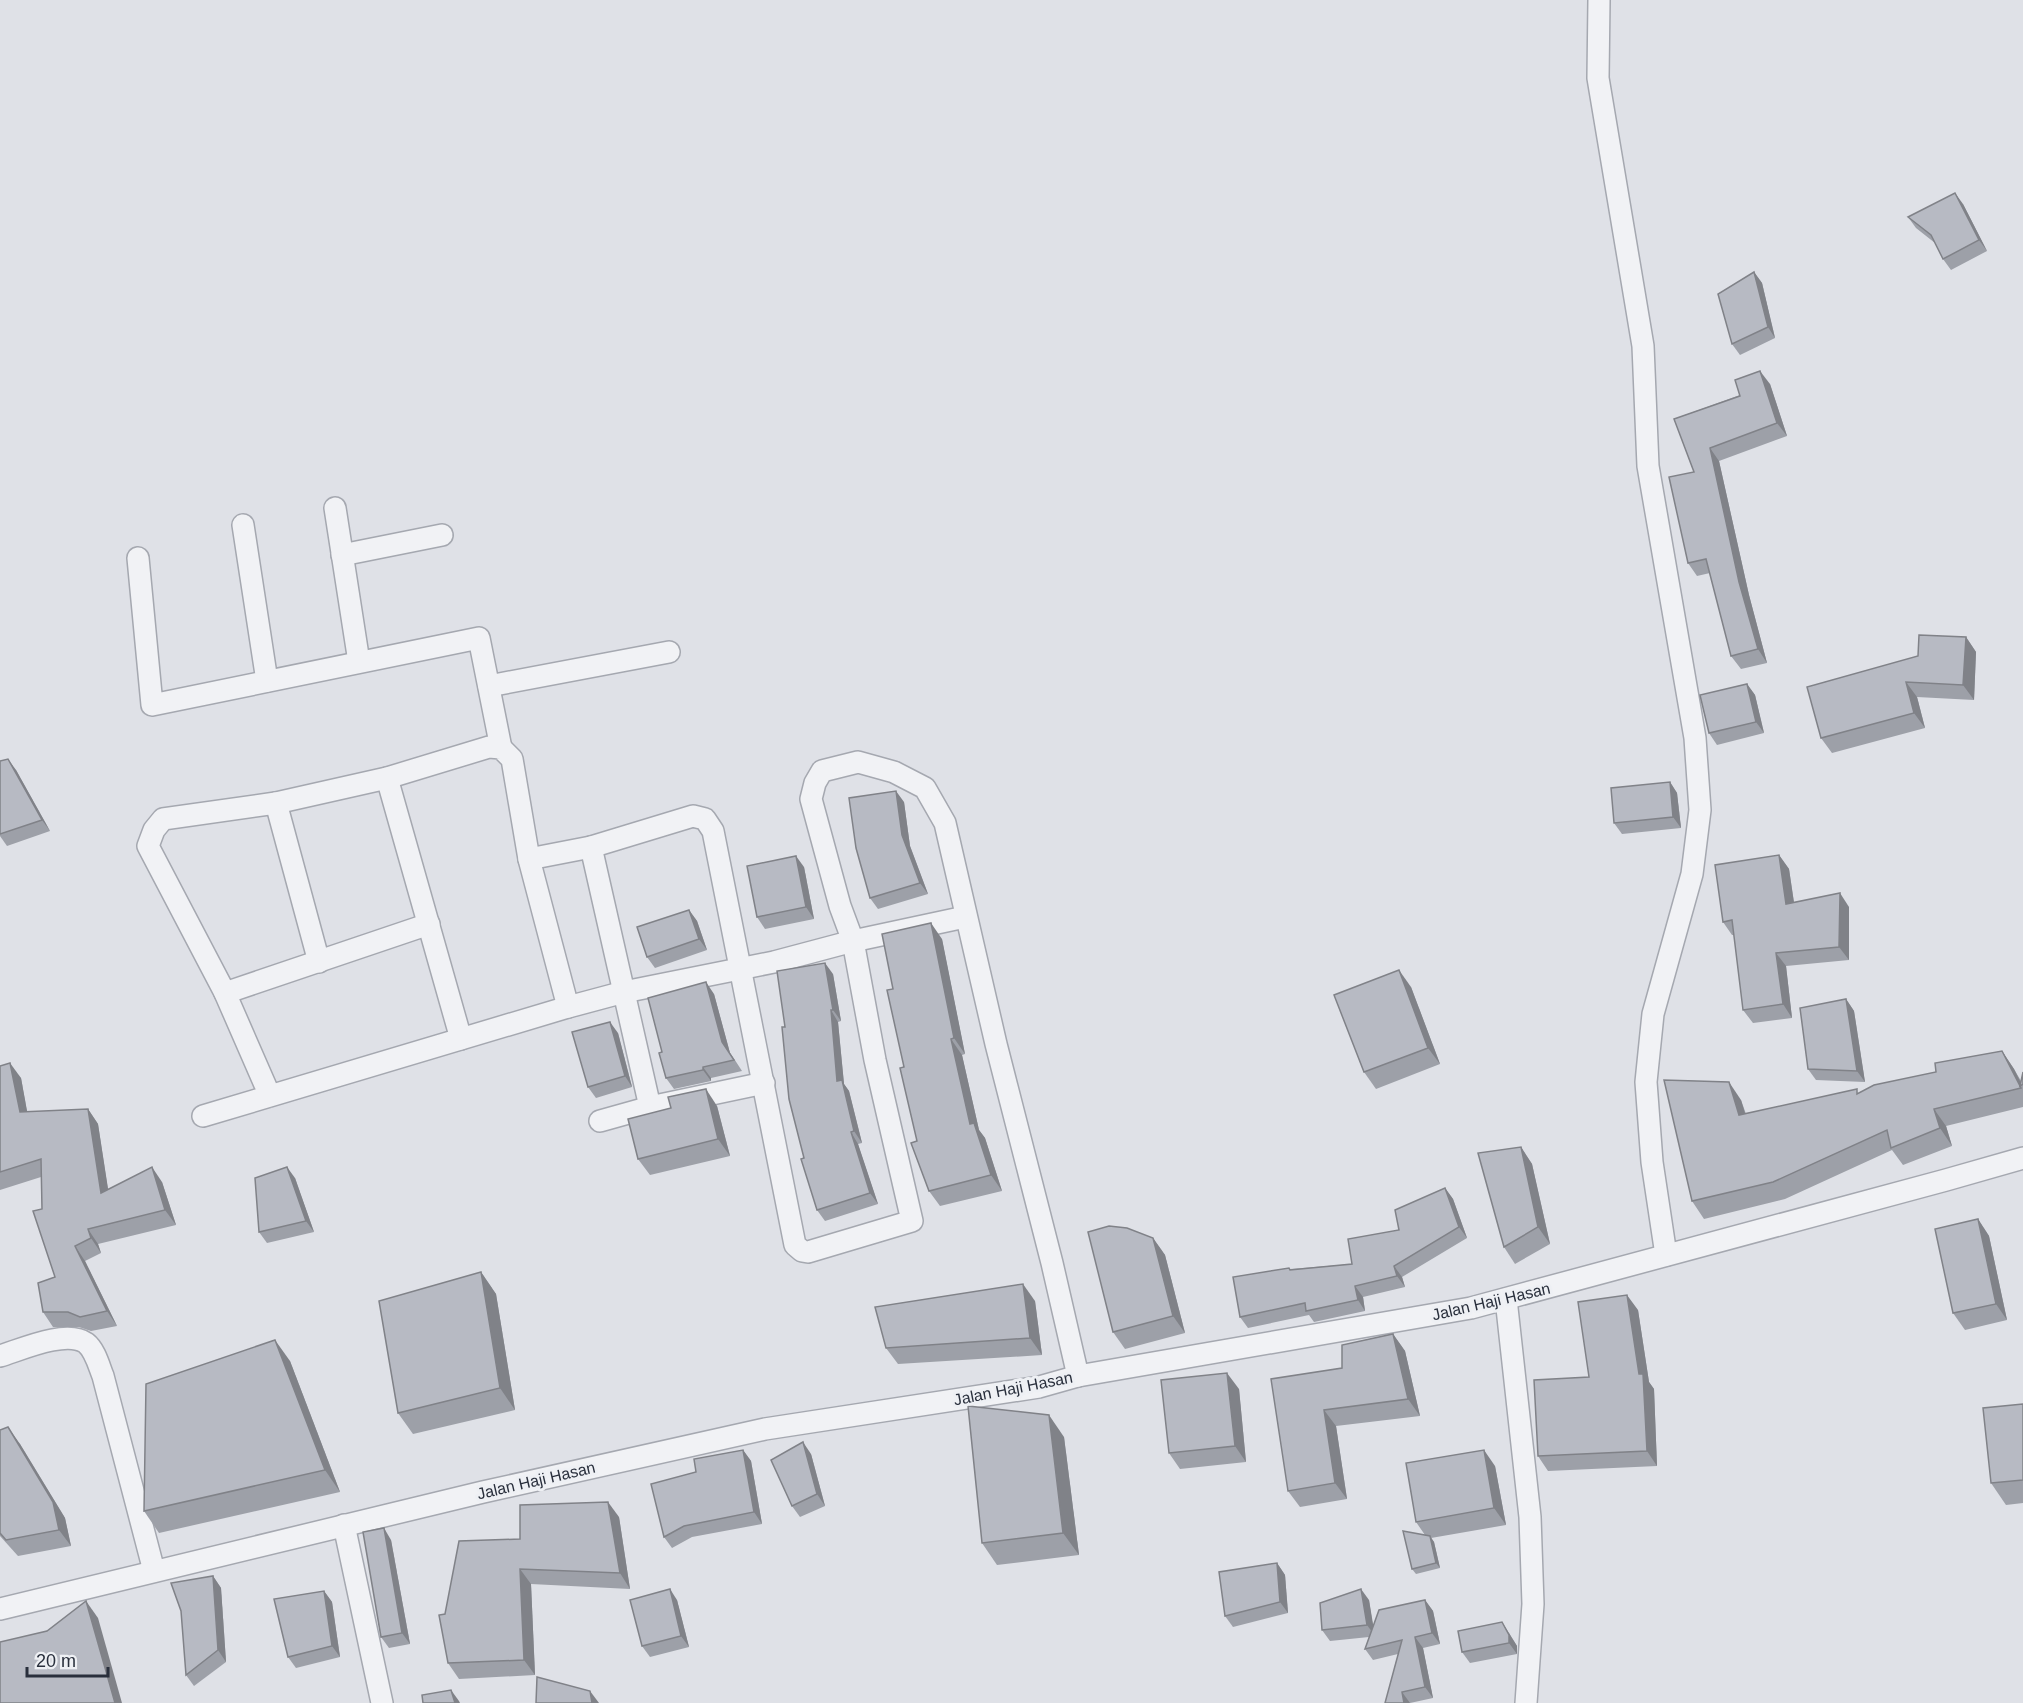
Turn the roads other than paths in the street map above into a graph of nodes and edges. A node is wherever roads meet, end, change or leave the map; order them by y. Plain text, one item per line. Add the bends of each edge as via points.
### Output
1 (1599, 0) edge
2 (335, 508) dead end
3 (243, 525) dead end
4 (442, 535) dead end
5 (342, 555) junction
6 (138, 558) dead end
7 (669, 652) dead end
8 (359, 662) junction
9 (267, 681) junction
10 (489, 687) junction
11 (501, 748) junction
12 (387, 778) junction
13 (276, 803) junction
14 (591, 847) junction
15 (529, 859) junction
16 (965, 917) junction
17 (429, 924) junction
18 (853, 941) junction
19 (319, 962) junction
20 (740, 969) junction
21 (624, 992) junction
22 (225, 993) junction
23 (568, 1007) junction
24 (461, 1039) junction
25 (764, 1083) junction
26 (270, 1096) junction
27 (650, 1107) junction
28 (203, 1116) dead end
29 (600, 1121) dead end
30 (2023, 1158) edge
31 (1665, 1255) junction
32 (1506, 1299) junction
33 (0, 1356) edge
34 (1078, 1376) junction
35 (344, 1525) junction
36 (154, 1571) junction
37 (0, 1608) edge
38 (382, 1703) edge
39 (1526, 1703) edge

1 - 31 street via 1598,78 1643,346 1648,466 1695,738 1700,810 1692,874 1653,1014 1646,1082
2 - 5 street
3 - 9 street
4 - 5 street
5 - 8 street
6 - 9 street via 152,705
7 - 10 street
8 - 9 street
8 - 10 street via 479,638
10 - 11 street
11 - 12 street via 489,747
11 - 15 street via 512,759
12 - 13 street
12 - 17 street
13 - 19 street
13 - 22 street via 162,819 148,846
14 - 15 street
14 - 20 street via 693,816 705,819 713,831
14 - 21 street
15 - 23 street
16 - 18 street
16 - 18 street via 945,824 925,788 894,772 858,762 822,771 811,799
16 - 34 street
17 - 19 street
17 - 24 street
18 - 20 street
18 - 25 street via 912,1221 808,1252 795,1245
19 - 22 street
20 - 21 street
20 - 25 street
21 - 23 street
21 - 27 street
22 - 26 street
23 - 24 street
24 - 26 street
25 - 27 street
26 - 28 street
27 - 29 street
30 - 31 street, Jalan Haji Hasan
31 - 32 street, Jalan Haji Hasan
32 - 34 street, Jalan Haji Hasan
32 - 39 street via 1530,1517 1533,1604
33 - 36 street via 55,1339 77,1340 92,1350 103,1376
34 - 35 street, Jalan Haji Hasan via 1039,1387 765,1429
35 - 36 street, Jalan Haji Hasan
35 - 38 street
36 - 37 street, Jalan Haji Hasan

